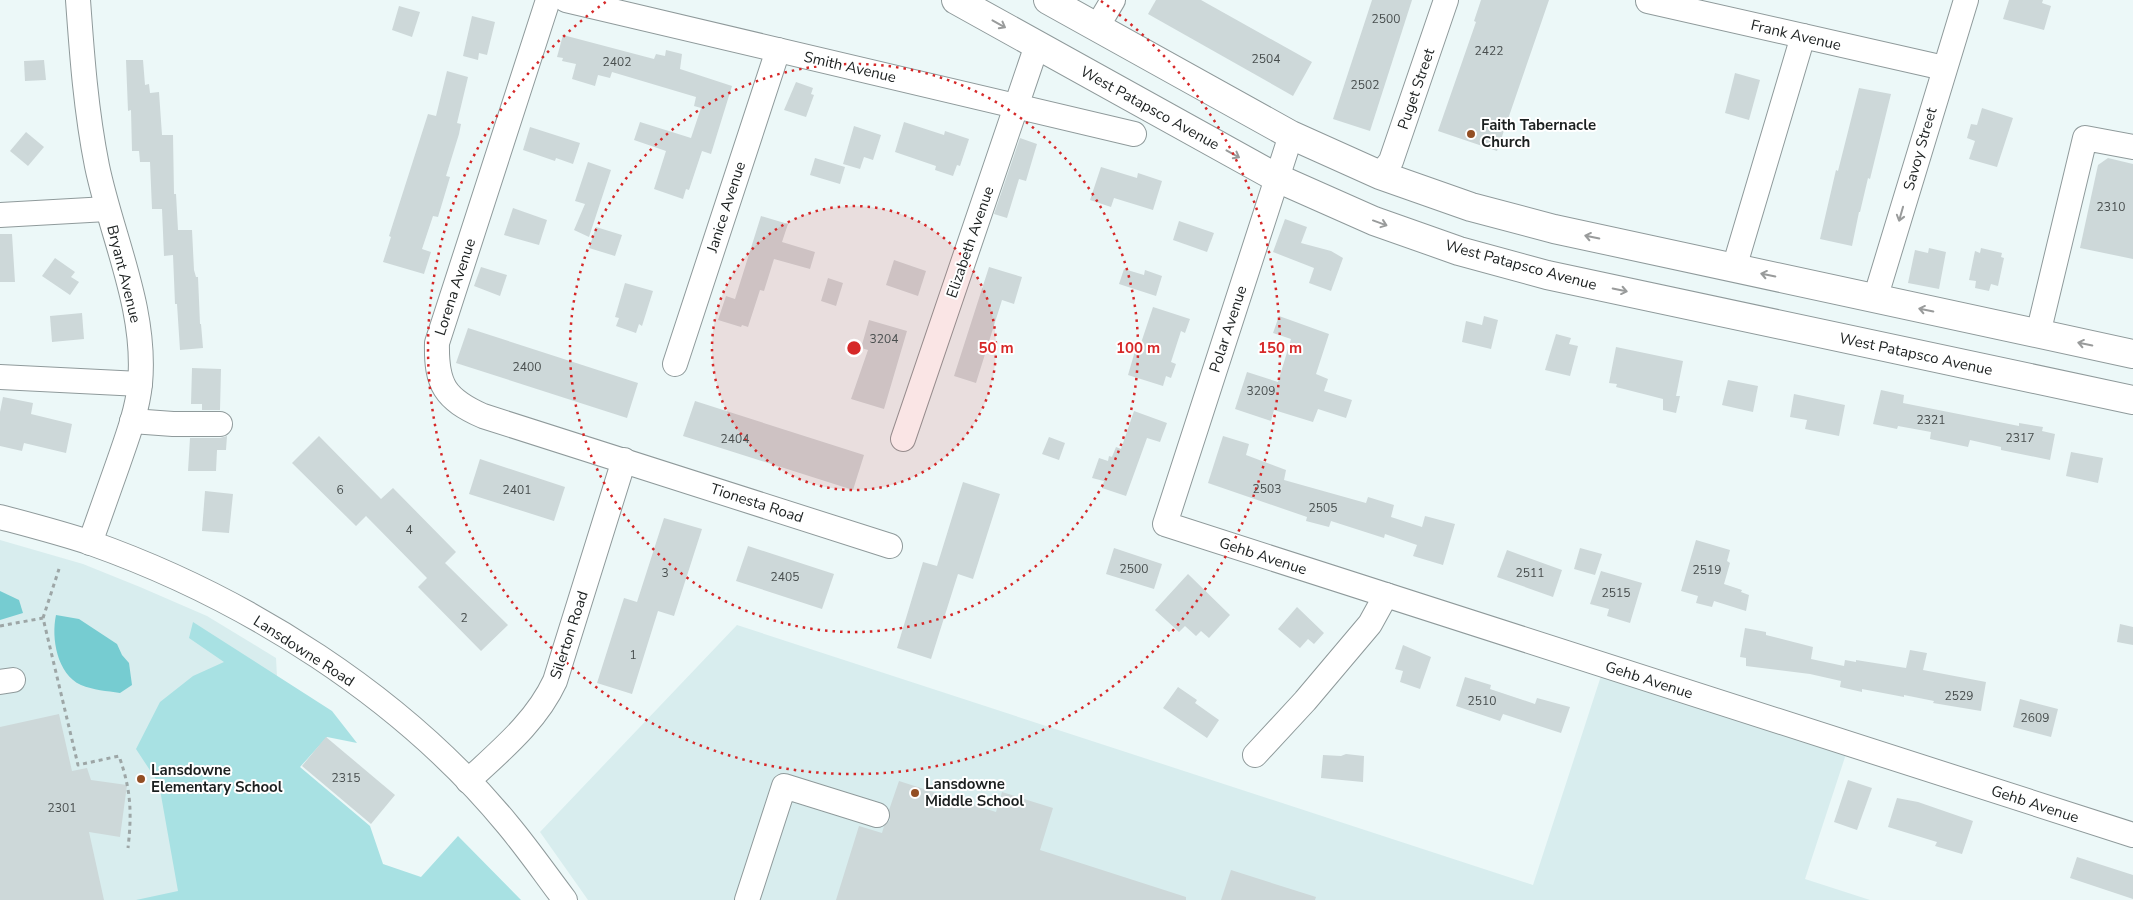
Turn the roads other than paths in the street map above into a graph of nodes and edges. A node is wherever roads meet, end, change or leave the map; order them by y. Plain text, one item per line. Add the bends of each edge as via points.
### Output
1 (78, 0) edge
2 (548, 0) edge
3 (566, 0) edge
4 (956, 0) edge
5 (1048, 0) edge
6 (1112, 0) edge
7 (1446, 0) edge
8 (1648, 0) edge
9 (1966, 0) edge
10 (1097, 27) junction
11 (1803, 36) junction
12 (1037, 45) junction
13 (778, 50) junction
14 (1944, 68) junction
15 (1016, 106) junction
16 (1134, 134) dead end
17 (1291, 135) junction
18 (2133, 147) edge
19 (1380, 175) junction
20 (1277, 178) junction
21 (107, 209) junction
22 (0, 215) edge
23 (1734, 268) junction
24 (1875, 299) junction
25 (2038, 334) junction
26 (2133, 354) edge
27 (675, 364) dead end
28 (0, 377) edge
29 (140, 384) junction
30 (2133, 400) edge
31 (132, 421) junction
32 (220, 424) dead end
33 (903, 439) dead end
34 (624, 460) junction
35 (0, 517) edge
36 (1165, 524) joint
37 (90, 543) junction
38 (890, 546) dead end
39 (1386, 595) junction
40 (1255, 756) dead end
41 (468, 781) junction
42 (877, 815) dead end
43 (2133, 835) edge
44 (564, 900) edge
45 (747, 900) edge

1 - 21 street, Bryant Avenue via 84,81
2 - 34 street, Lorena Avenue via 449,304 438,344 437,362 450,396 462,406 482,416
3 - 13 street, Smith Avenue
4 -> 12 main road, West Patapsco Avenue
5 - 10 main road
6 - 10 street
7 - 19 street, Puget Street via 1391,161
8 - 11 street, Frank Avenue
9 - 14 street, Savoy Street
10 - 17 main road
11 - 14 street, Frank Avenue
11 - 23 street
12 - 15 street, Elizabeth Avenue
12 -> 20 main road, West Patapsco Avenue
13 - 15 street, Smith Avenue
13 - 27 street, Janice Avenue
14 -> 24 street, Savoy Street
15 - 16 street, Smith Avenue
15 - 33 street, Elizabeth Avenue
17 - 19 main road
17 - 20 street, Polar Avenue
18 - 25 street via 2085,138
23 -> 19 main road via 1554,229 1471,207
20 -> 30 main road, West Patapsco Avenue via 1374,221 1460,251 1547,275
20 - 36 street, Polar Avenue
21 - 22 street
21 - 29 street, Bryant Avenue via 134,302 139,332
24 -> 23 main road
25 -> 24 main road
26 -> 25 main road
28 - 29 street
29 - 31 street, Bryant Avenue
31 - 32 street
31 - 37 street, Bryant Avenue
34 - 38 street, Tionesta Road
34 - 41 street, Silerton Road via 546,701 512,740
35 - 37 street, Lansdowne Road
36 - 39 street, Gehb Avenue
37 - 41 street, Lansdowne Road via 207,592 338,669 432,746
39 - 40 street via 1370,624
39 - 43 street, Gehb Avenue
41 - 44 street, Lansdowne Road via 508,824
42 - 45 street via 784,786

